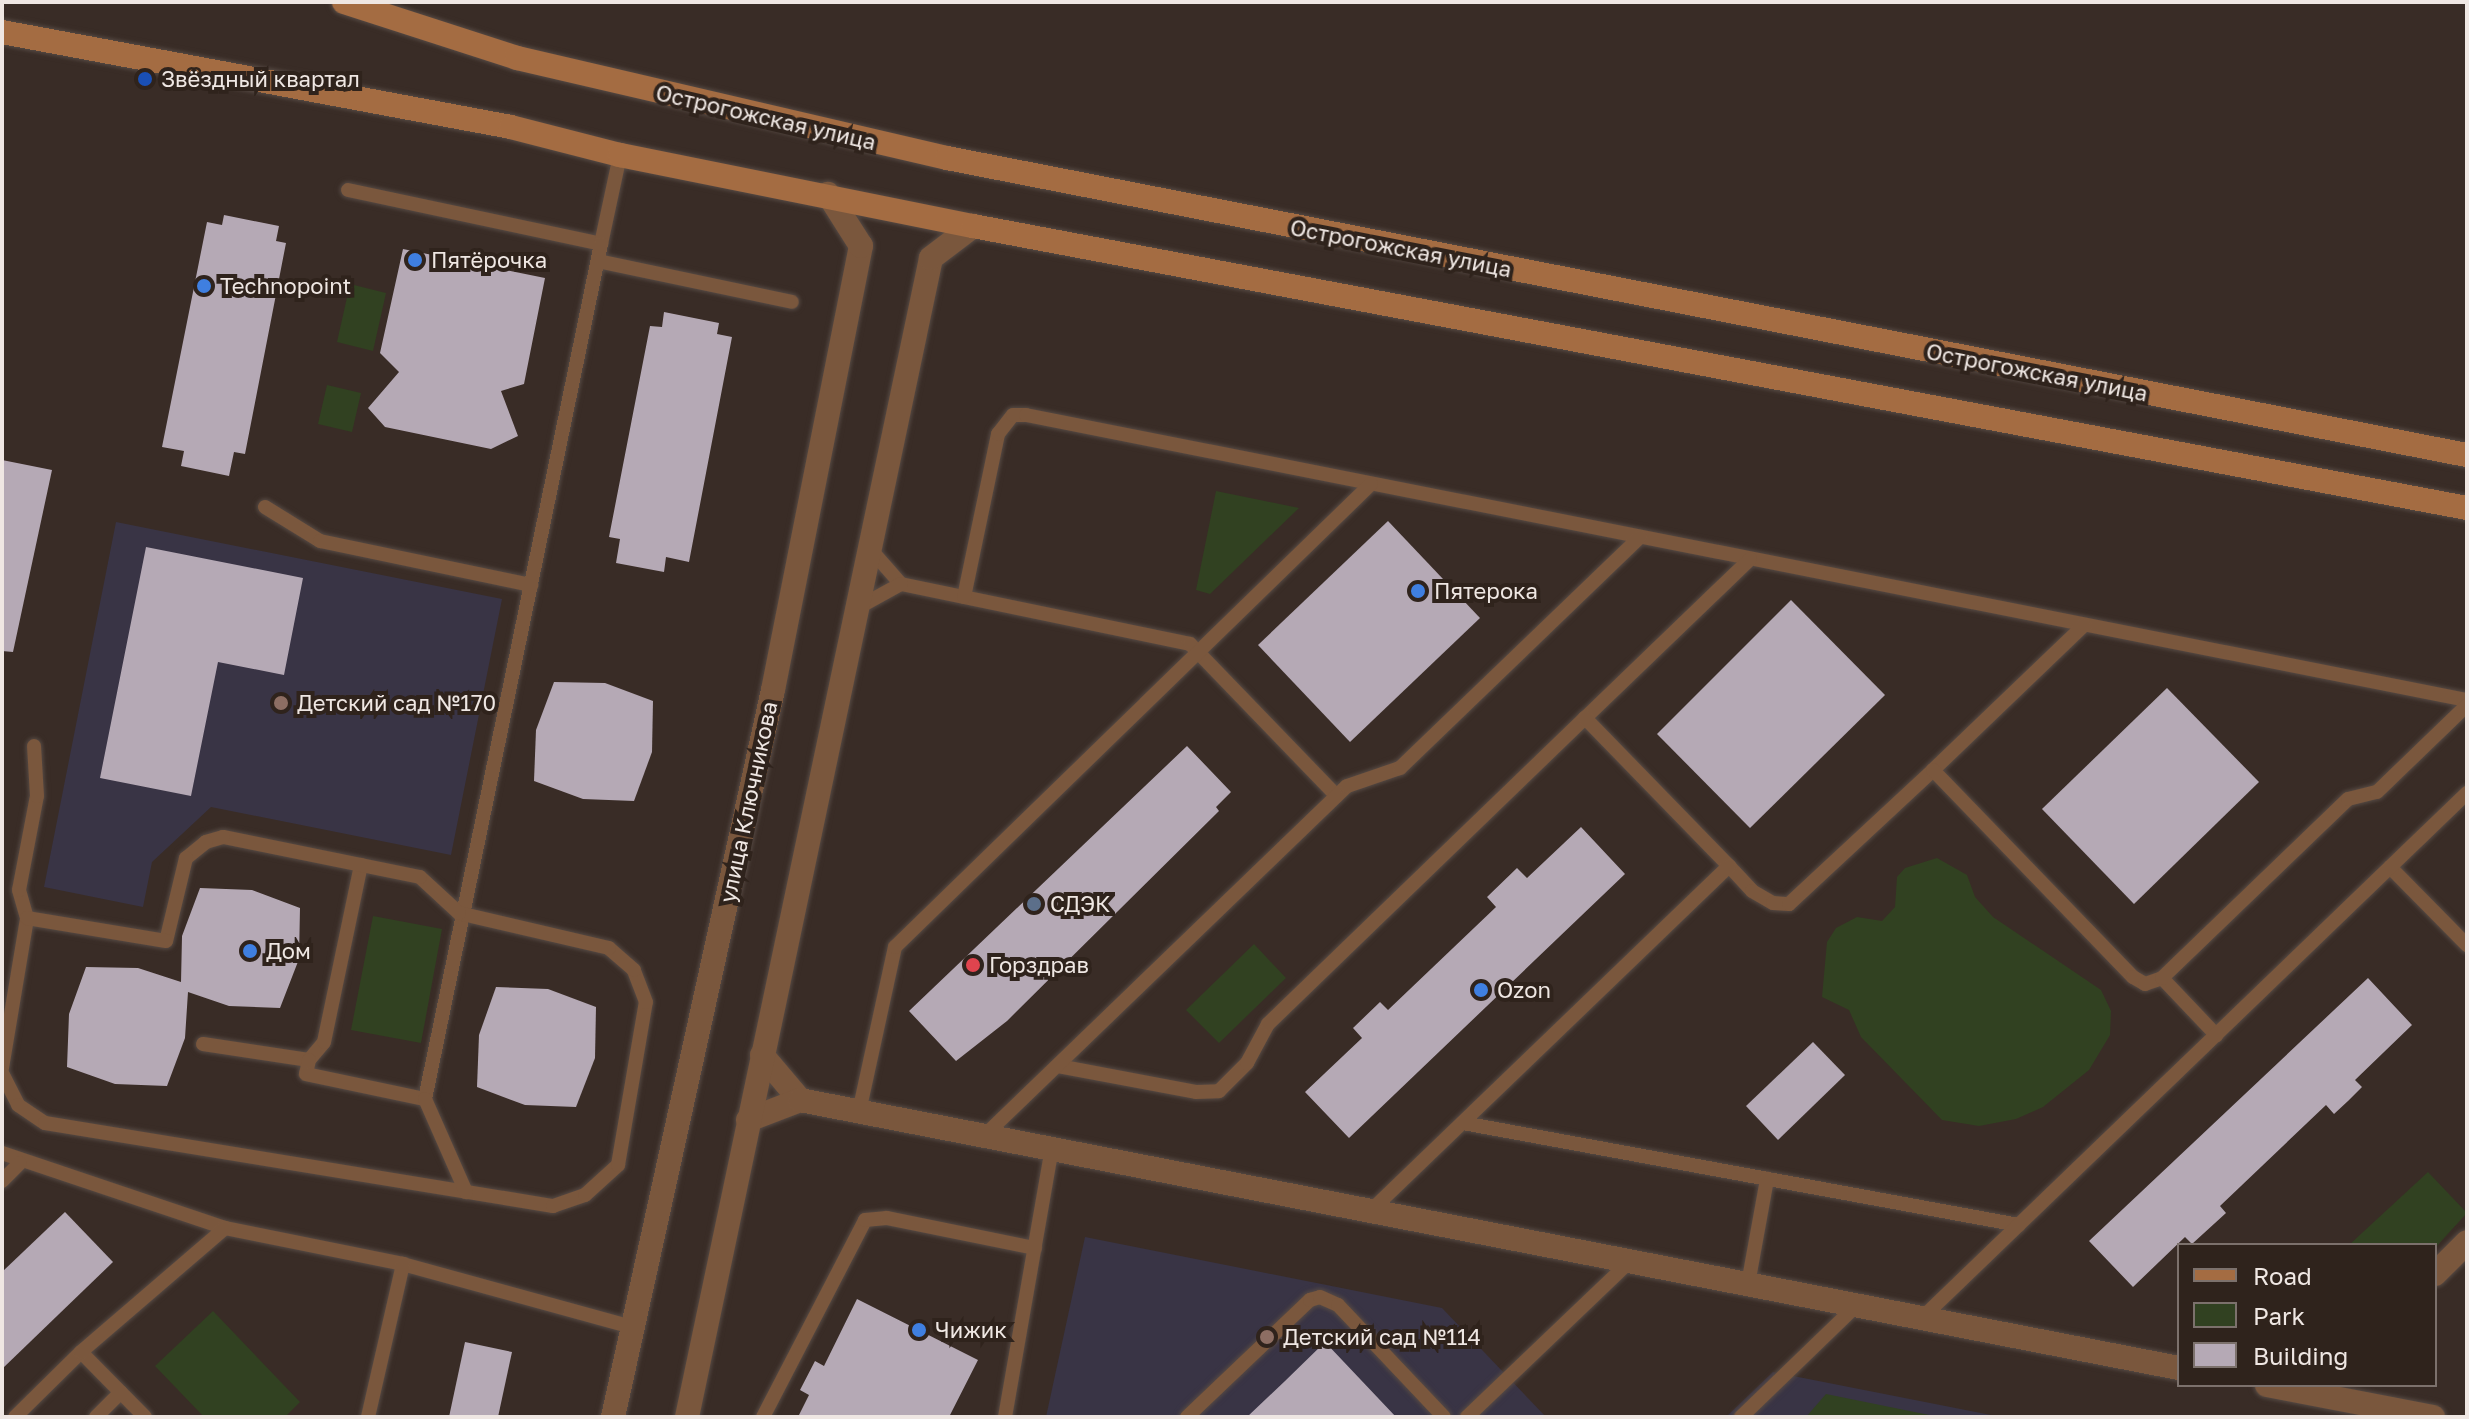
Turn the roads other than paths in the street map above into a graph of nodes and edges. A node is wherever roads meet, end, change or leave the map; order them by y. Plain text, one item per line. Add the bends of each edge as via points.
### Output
1 (344, 2) edge
2 (2, 32) edge
3 (620, 155) junction
4 (348, 190) dead end
5 (828, 194) junction
6 (973, 226) junction
7 (601, 244) junction
8 (598, 261) junction
9 (792, 302) dead end
10 (2467, 455) edge
11 (1371, 484) junction
12 (265, 507) dead end
13 (2467, 508) edge
14 (1640, 537) junction
15 (871, 550) junction
16 (1750, 559) junction
17 (901, 584) junction
18 (531, 585) junction
19 (964, 597) junction
20 (859, 607) junction
21 (2084, 625) junction
22 (1197, 651) junction
23 (2467, 703) edge
24 (1585, 718) junction
25 (34, 746) dead end
26 (1933, 770) junction
27 (2467, 793) edge
28 (1337, 796) junction
29 (361, 865) junction
30 (1729, 866) junction
31 (2390, 867) junction
32 (463, 914) junction
33 (27, 918) junction
34 (2467, 945) edge
35 (2162, 978) junction
36 (2216, 1035) junction
37 (203, 1044) dead end
38 (762, 1055) junction
39 (309, 1060) junction
40 (1058, 1066) junction
41 (2, 1070) edge
42 (425, 1099) junction
43 (800, 1100) junction
44 (859, 1112) junction
45 (748, 1120) junction
46 (1463, 1123) junction
47 (984, 1136) junction
48 (1052, 1149) junction
49 (2, 1153) edge
50 (20, 1163) junction
51 (1767, 1179) junction
52 (2, 1181) edge
53 (466, 1192) junction
54 (1371, 1211) junction
55 (2019, 1225) junction
56 (225, 1228) junction
57 (2467, 1242) edge
58 (1035, 1248) junction
59 (1630, 1261) junction
60 (403, 1264) junction
61 (2437, 1272) edge
62 (1748, 1284) junction
63 (1857, 1305) junction
64 (1922, 1318) junction
65 (632, 1327) junction
66 (81, 1352) junction
67 (2177, 1368) edge
68 (2292, 1387) edge
69 (2317, 1389) edge
70 (121, 1392) junction
71 (15, 1417) edge
72 (96, 1417) edge
73 (145, 1417) edge
74 (368, 1417) edge
75 (613, 1417) edge
76 (687, 1417) edge
77 (763, 1417) edge
78 (1005, 1417) edge
79 (1187, 1417) edge
80 (1444, 1417) edge
81 (1467, 1417) edge
82 (1741, 1417) edge
83 (2433, 1417) edge

1 - 10 street, Острогожская улица via 517,58 947,158
2 - 3 street via 511,127
3 - 5 street
3 - 7 lane
4 - 7 lane
5 - 6 street
5 - 65 street, улица Ключникова via 861,246 773,690
6 - 13 street
6 - 15 street via 931,258
7 - 8 lane
8 - 9 lane
8 - 18 lane
11 - 14 lane
11 - 19 lane via 1013,415 998,434
11 - 22 lane
12 - 18 lane via 320,541
14 - 16 lane
14 - 28 lane via 1400,768 1389,775 1357,778
15 - 17 lane
15 - 20 street
16 - 21 lane
16 - 24 lane
17 - 19 lane
17 - 20 lane
18 - 32 lane
19 - 22 lane via 1190,644
20 - 38 street
21 - 23 lane
21 - 26 lane
22 - 28 lane
22 - 44 lane via 895,947
23 - 35 lane via 2377,792 2348,799
24 - 30 lane
24 - 40 lane via 1268,1024 1247,1063 1219,1091 1196,1092
25 - 33 lane via 37,796 19,890
26 - 30 lane via 1789,904 1773,903 1752,891
26 - 35 lane via 2133,977 2145,984
27 - 31 lane
28 - 40 lane
29 - 32 lane via 420,877
29 - 33 lane via 223,837 206,842 186,858 166,941
29 - 39 lane via 324,1042
30 - 46 lane
31 - 34 lane
31 - 36 lane
32 - 42 lane
32 - 53 lane via 609,948 634,970 646,1002 618,1165 585,1195 553,1206
33 - 41 lane
35 - 36 lane
36 - 55 lane
37 - 39 lane
38 - 43 street
38 - 45 street
39 - 42 lane via 306,1074
40 - 47 lane
41 - 53 lane via 18,1105 45,1123
42 - 53 lane
43 - 44 street
43 - 45 street
44 - 47 street
45 - 76 street
46 - 51 lane
46 - 54 lane
47 - 48 street
48 - 54 street
48 - 58 lane
49 - 50 lane
50 - 52 lane
50 - 56 lane
51 - 55 lane
51 - 62 lane
54 - 59 street
55 - 64 lane
56 - 60 lane
56 - 66 lane
57 - 61 street
58 - 77 lane via 887,1218 865,1220
58 - 78 lane
59 - 62 street
59 - 81 lane
60 - 65 lane
60 - 74 lane
62 - 63 street
63 - 64 street
63 - 82 lane
64 - 67 street
65 - 75 street, улица Ключникова
66 - 70 lane
66 - 71 lane
68 - 69 street
69 - 83 street
70 - 72 lane
70 - 73 lane
79 - 80 lane via 1310,1300 1320,1297 1338,1305

